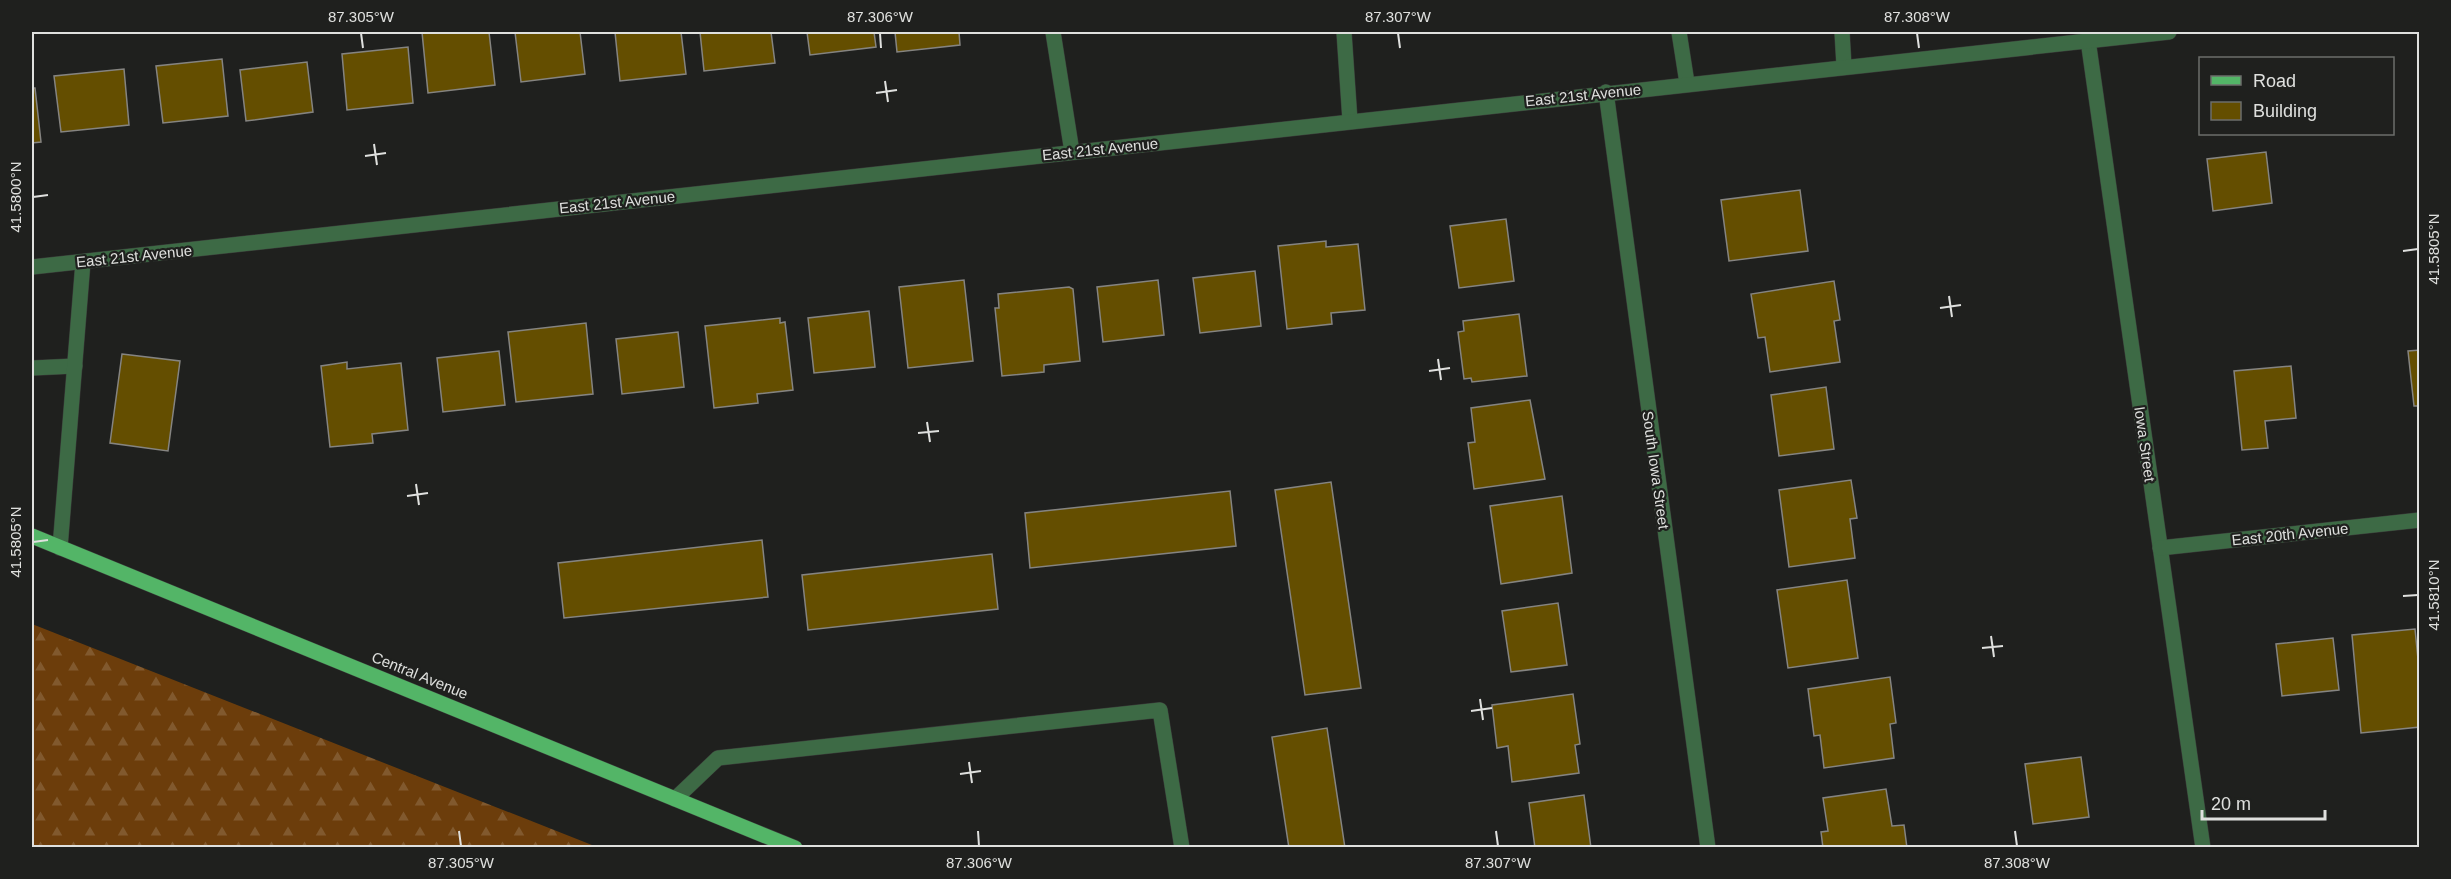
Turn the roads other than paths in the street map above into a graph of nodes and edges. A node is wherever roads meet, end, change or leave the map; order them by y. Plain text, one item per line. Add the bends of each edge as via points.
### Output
1 (1053, 32) edge
2 (1344, 32) edge
3 (1679, 32) edge
4 (1842, 32) edge
5 (2169, 32) edge
6 (2088, 40) junction
7 (1844, 66) junction
8 (1687, 83) junction
9 (1606, 92) junction
10 (1350, 121) junction
11 (1071, 152) junction
12 (83, 262) junction
13 (32, 267) edge
14 (75, 366) junction
15 (32, 368) edge
16 (2420, 520) edge
17 (32, 536) edge
18 (60, 548) junction
19 (2160, 548) junction
20 (675, 799) junction
21 (795, 848) edge
22 (1182, 848) edge
23 (1708, 848) edge
24 (2203, 848) edge

1 - 11 street
2 - 10 street
3 - 8 street
4 - 7 street
5 - 6 street, East 21st Avenue
6 - 7 street, East 21st Avenue
6 - 19 street, Iowa Street
7 - 8 street, East 21st Avenue
8 - 9 street, East 21st Avenue
9 - 10 street, East 21st Avenue
9 - 23 street, South Iowa Street
10 - 11 street, East 21st Avenue
11 - 12 street, East 21st Avenue
12 - 13 street, East 21st Avenue
12 - 14 street
14 - 15 street
14 - 18 street
16 - 19 street, East 20th Avenue
17 - 18 main road, Central Avenue
18 - 20 main road, Central Avenue
19 - 24 street, Iowa Street
20 - 21 main road, Central Avenue
20 - 22 street via 718,758 1160,710

